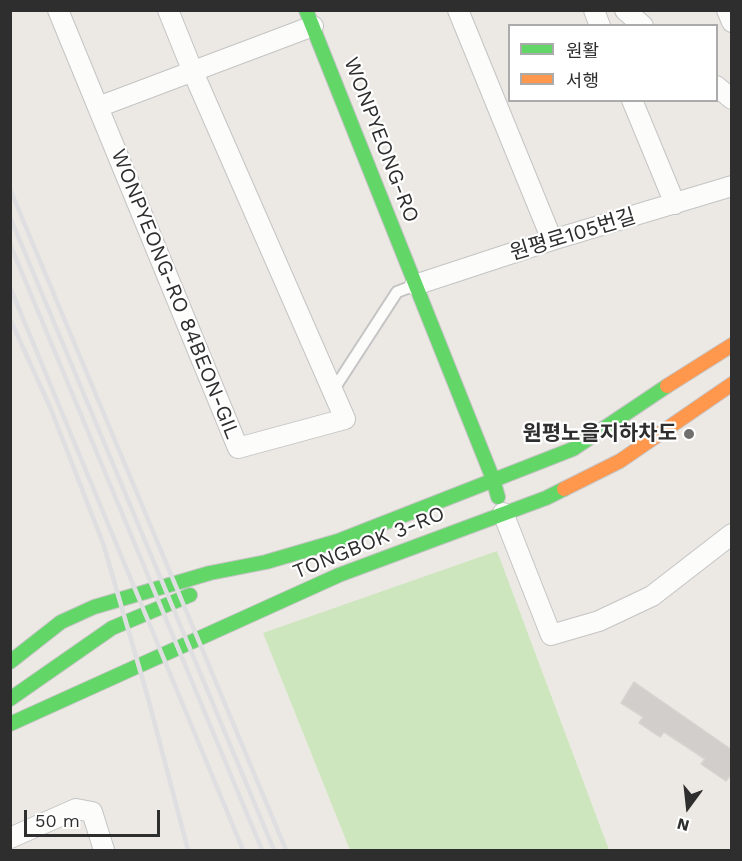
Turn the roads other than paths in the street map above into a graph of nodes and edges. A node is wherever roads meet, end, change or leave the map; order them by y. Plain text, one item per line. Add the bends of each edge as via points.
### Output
1 (58, 10) edge
2 (168, 10) edge
3 (458, 10) edge
4 (625, 10) edge
5 (727, 10) edge
6 (310, 18) edge
7 (732, 22) edge
8 (641, 24) edge
9 (193, 72) junction
10 (718, 87) edge
11 (732, 99) edge
12 (633, 102) edge
13 (98, 107) junction
14 (732, 186) edge
15 (675, 204) junction
16 (552, 240) junction
17 (415, 285) junction
18 (732, 345) edge
19 (732, 384) edge
20 (334, 390) junction
21 (494, 479) junction
22 (503, 513) junction
23 (732, 534) edge
24 (266, 562) junction
25 (10, 662) edge
26 (10, 699) edge
27 (10, 724) edge
28 (10, 838) edge
29 (104, 850) edge

1 - 13 street, WONPYEONG-RO 84BEON-GIL
2 - 9 street, WONPYEONG-RO 84BEON-GIL
3 - 16 street
4 - 8 street
5 - 7 street
6 - 9 street
6 - 17 street, WONPYEONG-RO
9 - 13 street
9 - 20 street, WONPYEONG-RO 84BEON-GIL
10 - 11 street
12 - 15 street
13 - 20 street, WONPYEONG-RO 84BEON-GIL via 238,448 345,419
14 - 15 street, 원평로105번길
15 - 16 street, 원평로105번길
16 - 17 street, 원평로105번길
17 - 20 lane via 397,292
17 - 21 street, WONPYEONG-RO
18 - 21 street, TONGBOK 3-RO via 573,449
19 - 22 street, TONGBOK 3-RO via 620,461 546,498
21 - 22 street, WONPYEONG-RO
21 - 24 street, TONGBOK 3-RO via 338,540
22 - 23 street via 551,636 599,621 652,596
22 - 27 street, TONGBOK 3-RO via 339,575
24 - 25 street, TONGBOK 3-RO via 210,573 94,607 61,622
24 - 26 street via 112,628
28 - 29 street via 76,809 92,812

